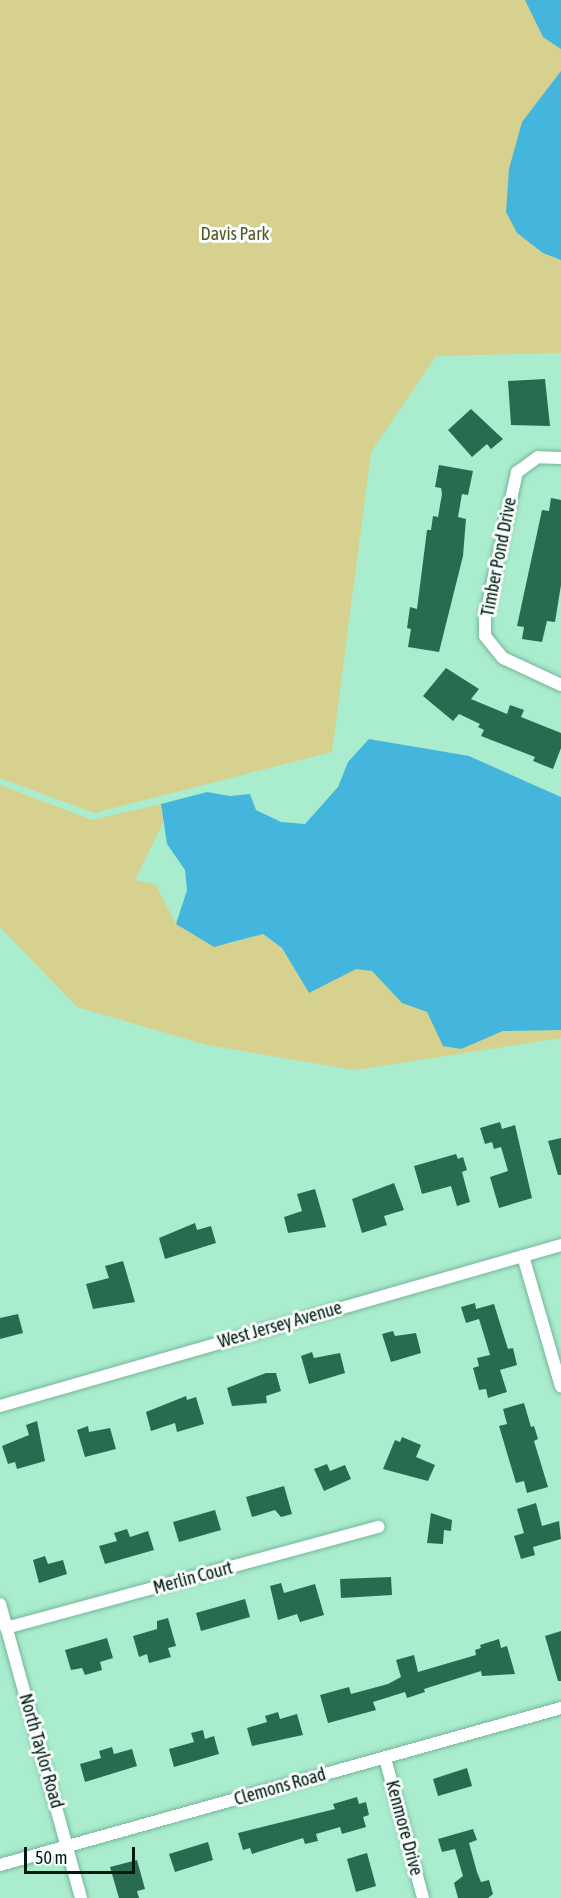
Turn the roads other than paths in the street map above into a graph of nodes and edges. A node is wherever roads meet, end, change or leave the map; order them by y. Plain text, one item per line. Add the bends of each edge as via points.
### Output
1 (561, 458) edge
2 (561, 685) edge
3 (561, 1245) edge
4 (523, 1256) junction
5 (561, 1387) edge
6 (0, 1406) edge
7 (379, 1527) dead end
8 (0, 1604) edge
9 (6, 1628) junction
10 (561, 1708) edge
11 (385, 1758) junction
12 (67, 1846) junction
13 (0, 1865) edge
14 (81, 1898) edge
15 (423, 1898) edge

1 - 2 street, Timber Pond Drive via 538,457 516,472 485,617 485,636 503,658
3 - 4 street, West Jersey Avenue
4 - 5 street
4 - 6 street, West Jersey Avenue
7 - 9 street, Merlin Court
8 - 9 street, North Taylor Road
9 - 12 street, North Taylor Road
10 - 11 street, Clemons Road
11 - 12 street, Clemons Road
11 - 15 street, Kenmore Drive
12 - 13 street, Clemons Road
12 - 14 street, North Taylor Road

